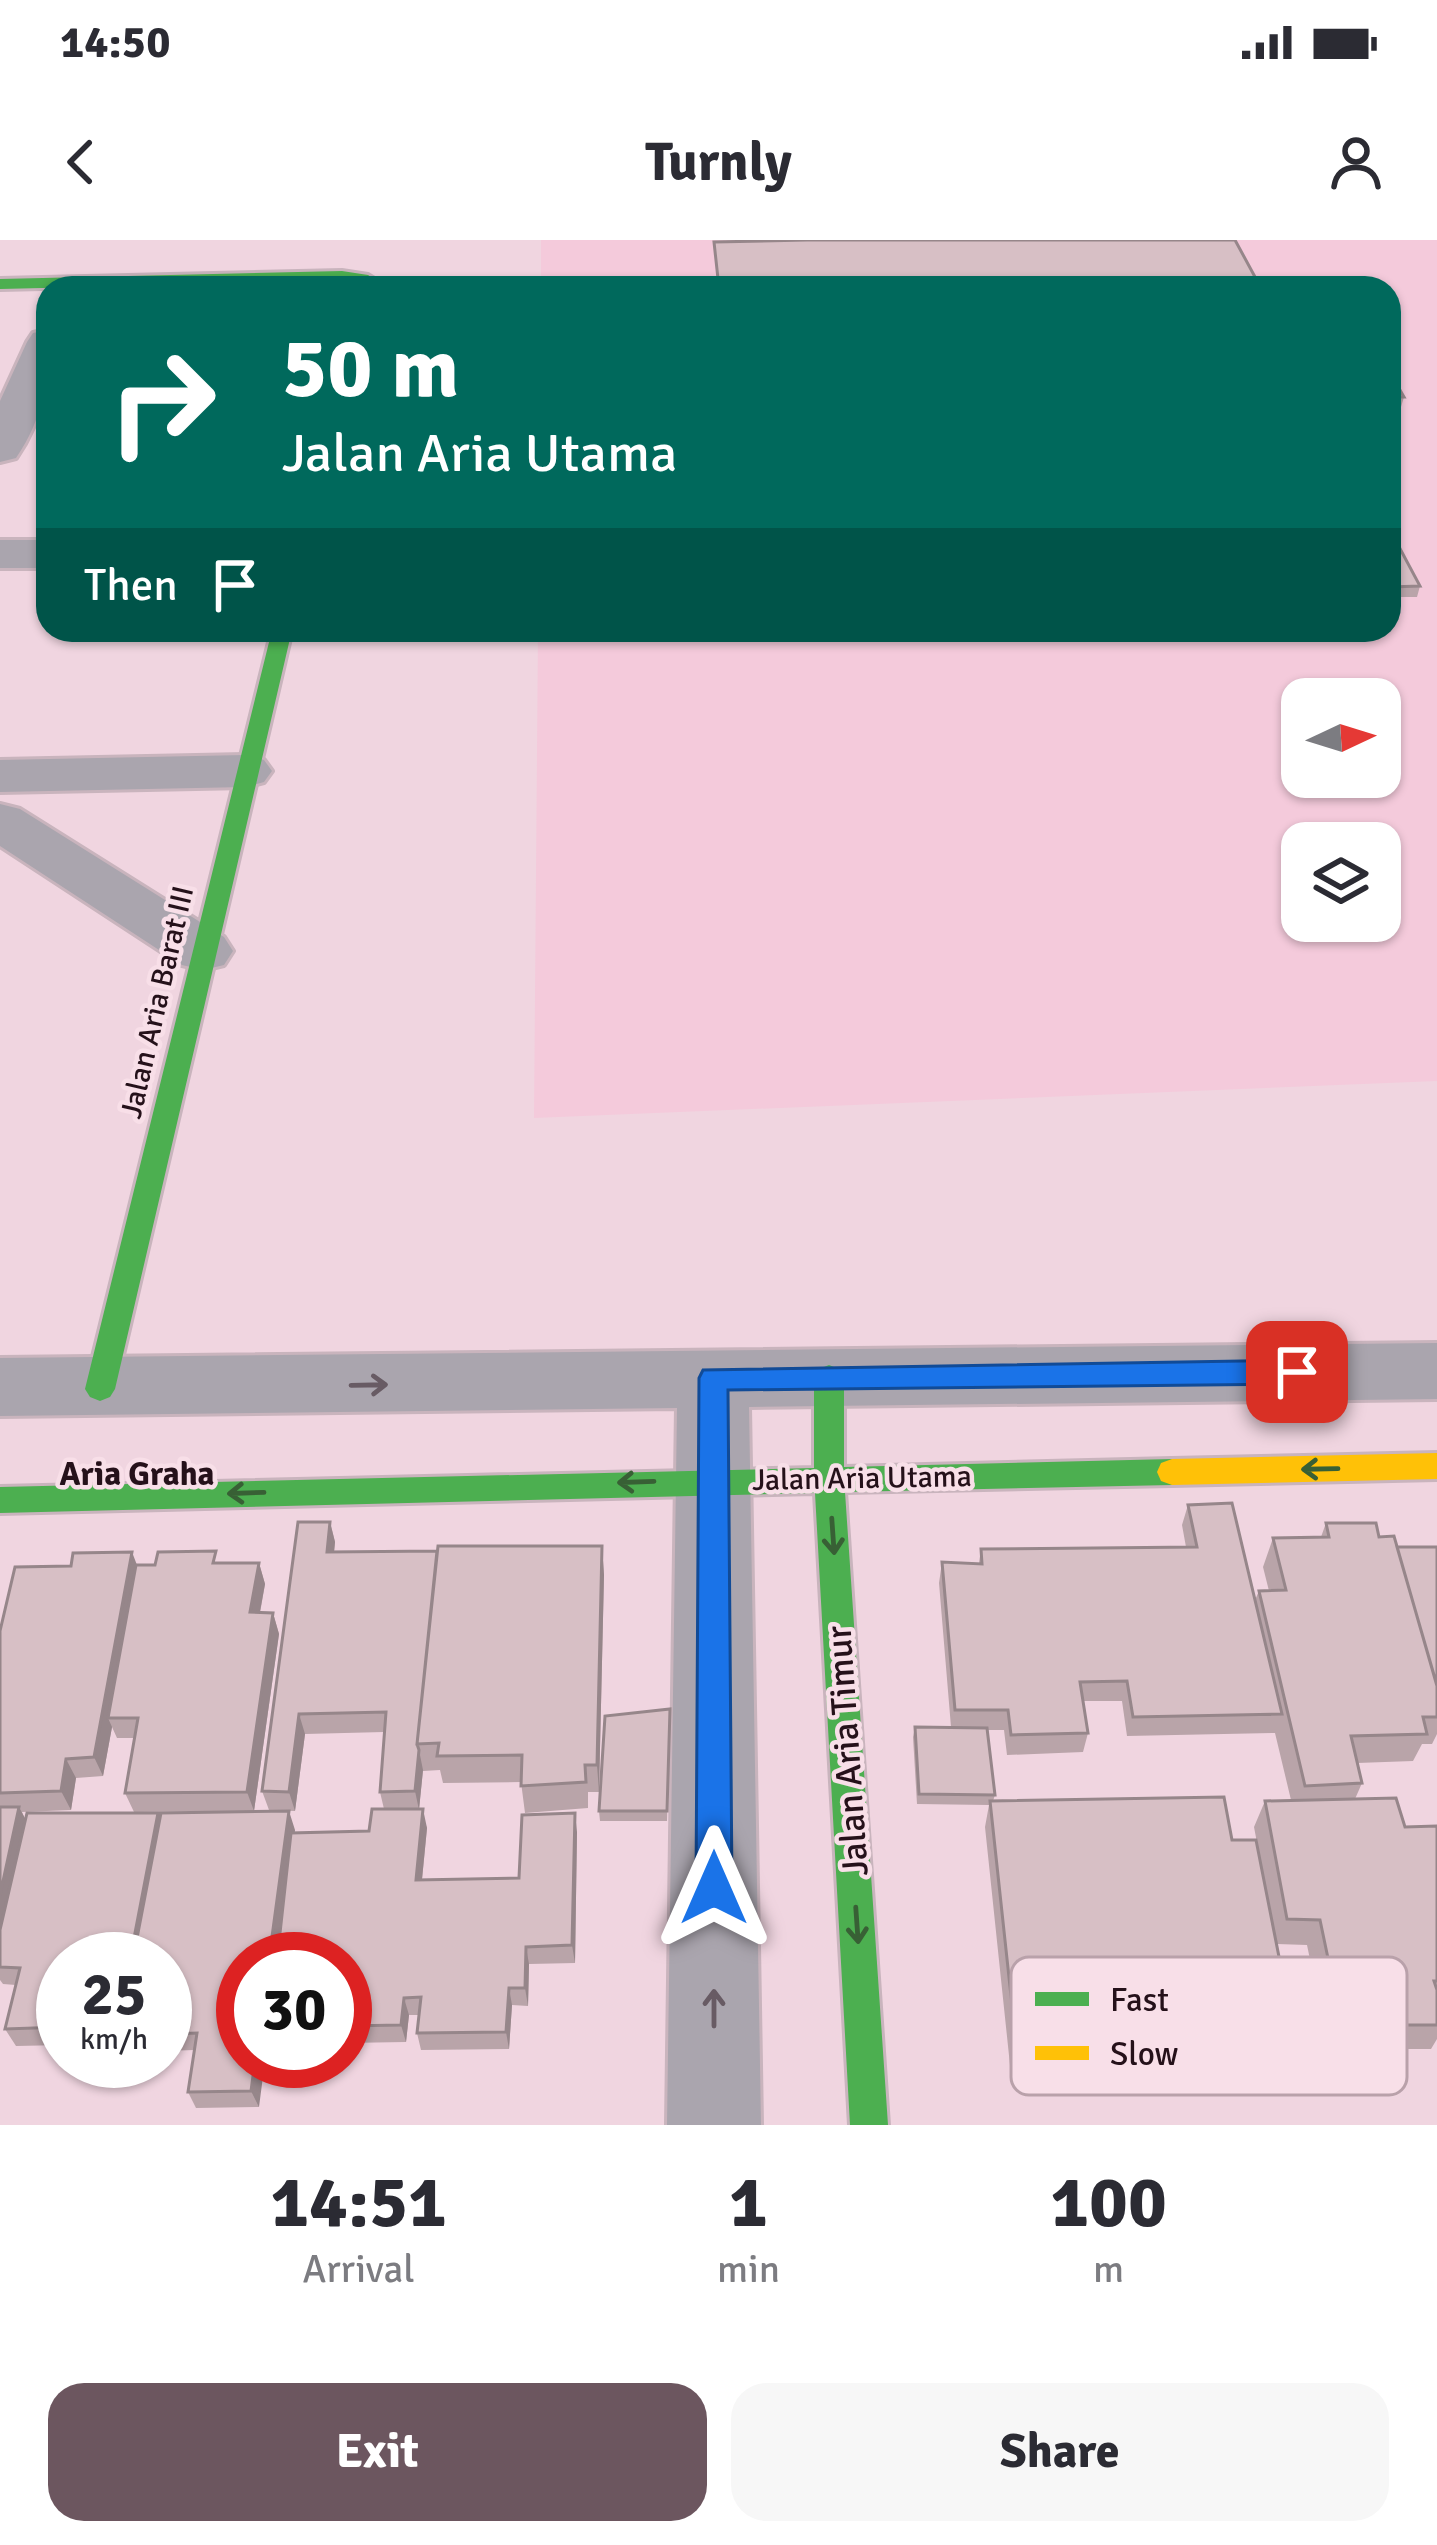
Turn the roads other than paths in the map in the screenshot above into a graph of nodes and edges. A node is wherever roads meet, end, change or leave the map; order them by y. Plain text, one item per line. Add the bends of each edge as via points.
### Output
1 (0, 284) edge
2 (36, 285) edge
3 (36, 369) edge
4 (0, 449) edge
5 (0, 554) edge
6 (36, 554) edge
7 (279, 642) edge
8 (245, 771) junction
9 (0, 776) edge
10 (0, 820) edge
11 (203, 952) junction
12 (1437, 1371) edge
13 (829, 1377) junction
14 (713, 1378) junction
15 (0, 1387) edge
16 (100, 1389) junction
17 (1437, 1466) edge
18 (830, 1479) junction
19 (713, 1480) junction
20 (0, 1500) edge
21 (714, 2125) edge
22 (869, 2125) edge

1 - 2 street
3 - 4 street
5 - 6 street
7 - 8 street, Jalan Aria Barat III
8 - 9 street
8 - 11 street, Jalan Aria Barat III
10 - 11 street
11 - 16 street, Jalan Aria Barat III
12 - 13 street
13 - 14 street
13 - 18 street, Jalan Aria Timur
16 -> 14 street
14 - 19 street
15 - 16 street
17 -> 18 street, Jalan Aria Utama
18 - 19 street, Jalan Aria Utama
18 -> 22 street, Jalan Aria Timur
19 -> 20 street, Jalan Aria Utama
21 -> 19 street

